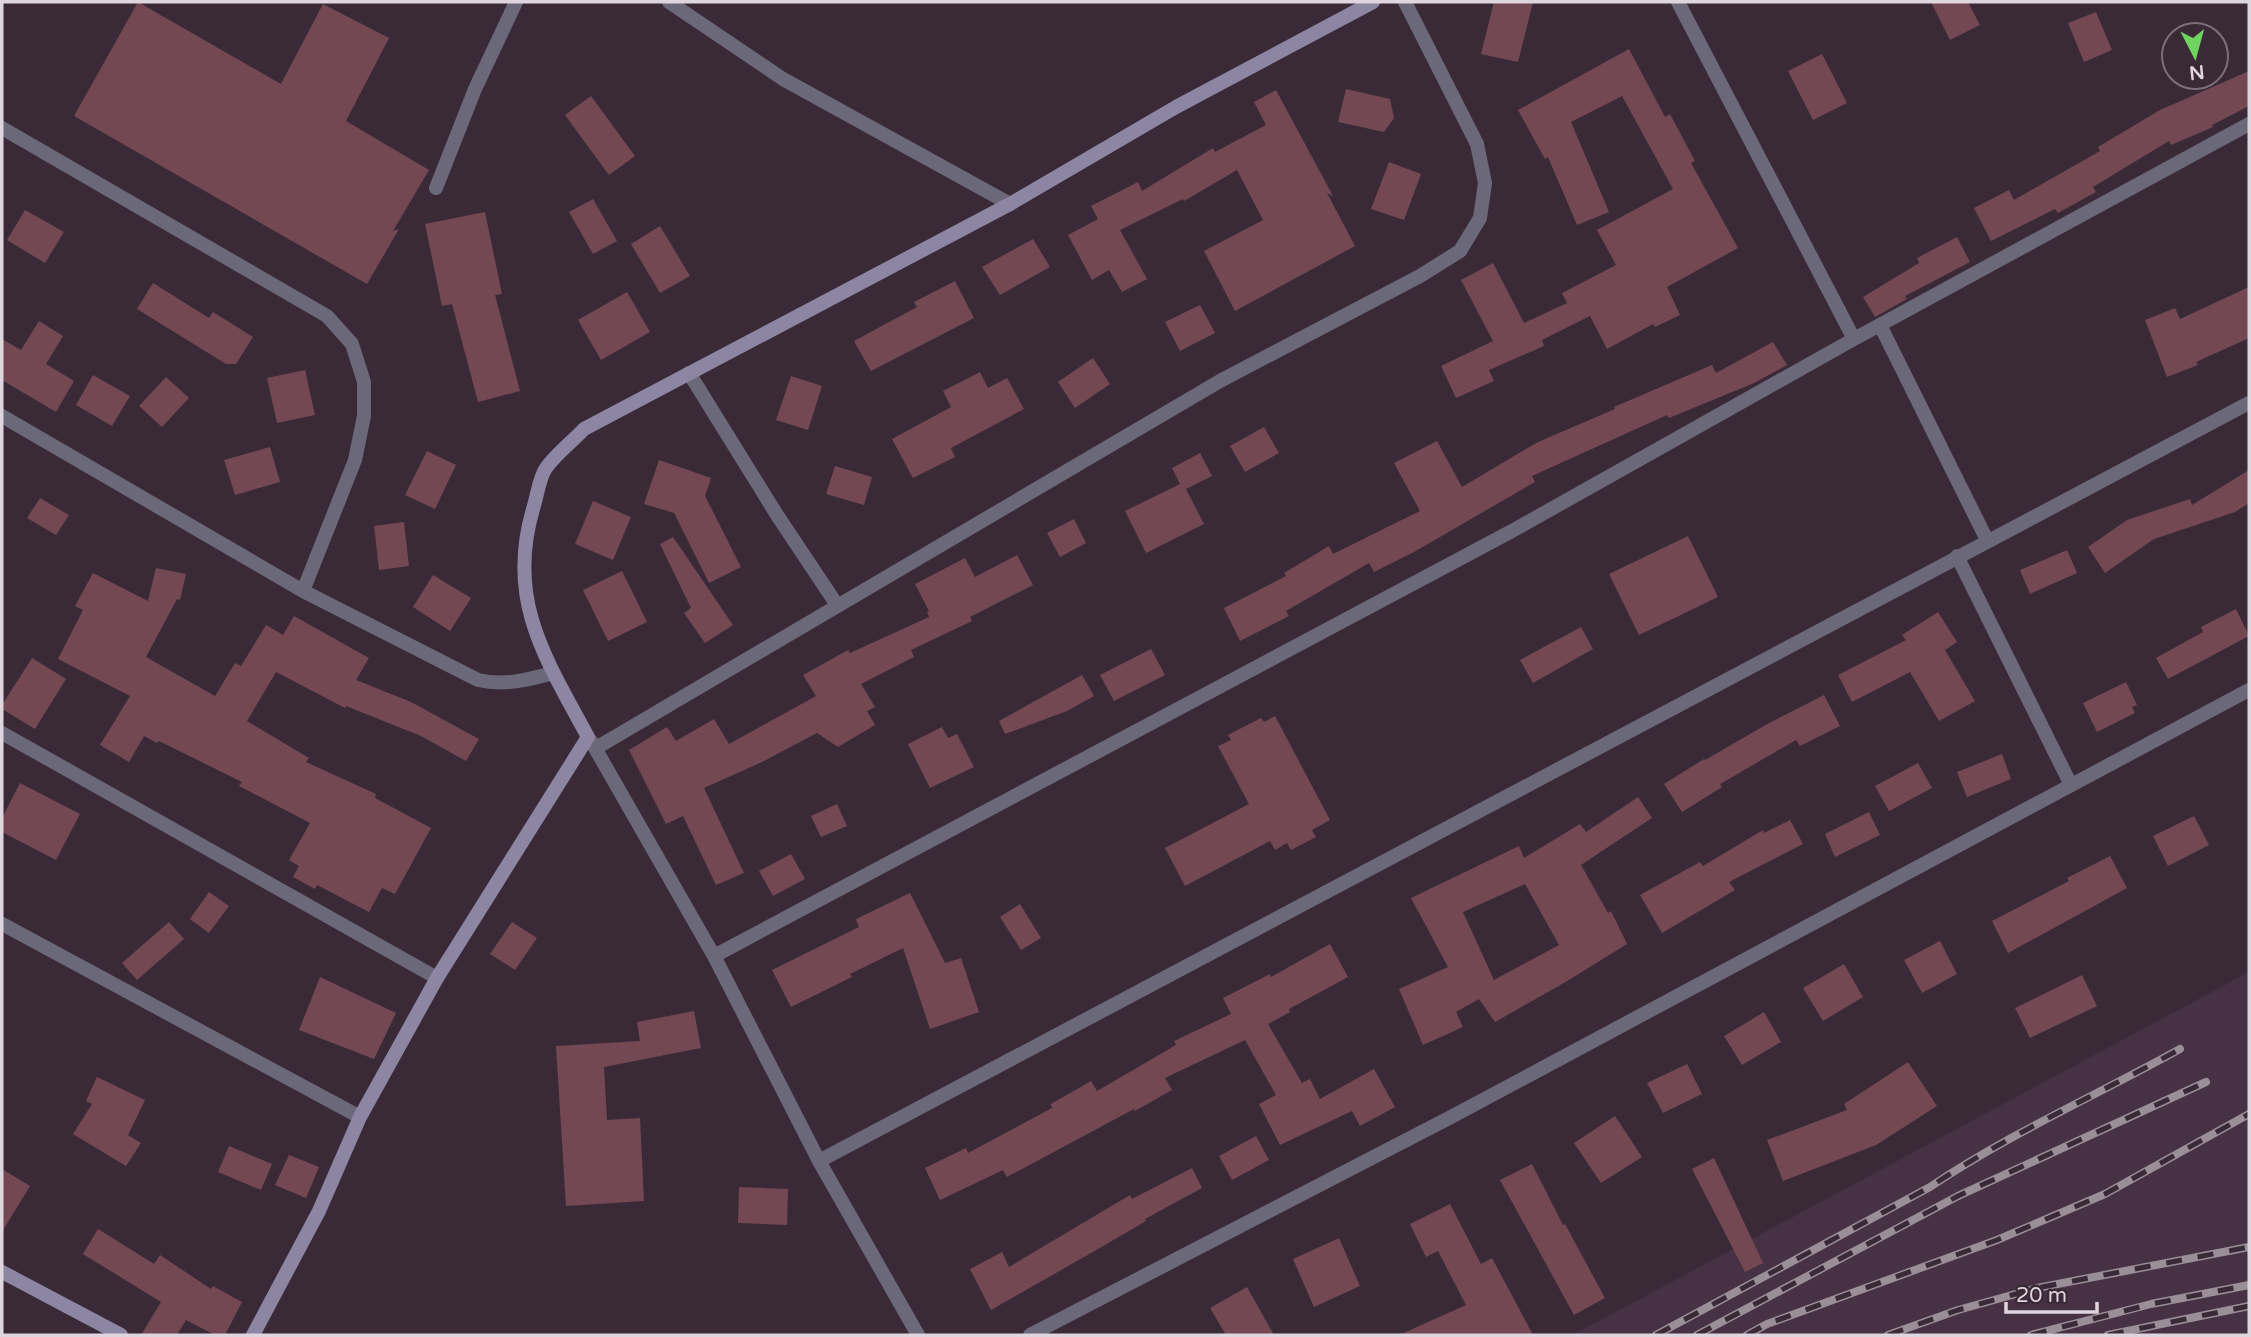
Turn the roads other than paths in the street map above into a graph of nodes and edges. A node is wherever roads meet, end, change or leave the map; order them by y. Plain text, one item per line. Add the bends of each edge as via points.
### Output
1 (516, 2) edge
2 (669, 2) edge
3 (1373, 2) edge
4 (1405, 2) edge
5 (1678, 2) edge
6 (2249, 124) edge
7 (2, 128) edge
8 (436, 188) dead end
9 (1010, 204) junction
10 (1880, 325) junction
11 (1854, 339) junction
12 (689, 373) junction
13 (2249, 403) edge
14 (2, 416) edge
15 (1987, 540) junction
16 (1957, 556) junction
17 (303, 591) junction
18 (837, 605) junction
19 (553, 673) junction
20 (2249, 690) edge
21 (2, 733) edge
22 (592, 743) junction
23 (2071, 785) junction
24 (2, 924) edge
25 (714, 956) junction
26 (436, 978) junction
27 (360, 1117) junction
28 (819, 1161) junction
29 (2, 1272) edge
30 (121, 1335) edge
31 (253, 1335) edge
32 (918, 1335) edge
33 (1031, 1335) edge

1 - 8 street
2 - 9 street via 783,79
3 - 9 street via 1176,107
4 - 18 street via 1477,144 1485,183 1480,218 1460,251 1220,381
5 - 11 street
6 - 10 street
7 - 17 street via 327,316 352,344 364,382 364,416 355,460
9 - 12 street
10 - 11 street
10 - 15 street
11 - 25 street via 1500,538
12 - 18 street
12 - 19 street via 584,429 545,469 528,524 523,579 532,625
13 - 15 street
14 - 17 street
15 - 16 street
16 - 23 street
16 - 28 street
17 - 19 street via 478,680 516,683
18 - 22 street
19 - 22 street
20 - 23 street
21 - 26 street
22 - 25 street
22 - 26 street
23 - 33 street via 1451,1117
24 - 27 street
25 - 28 street
26 - 27 street
27 - 31 street via 319,1211
28 - 32 street
29 - 30 street

